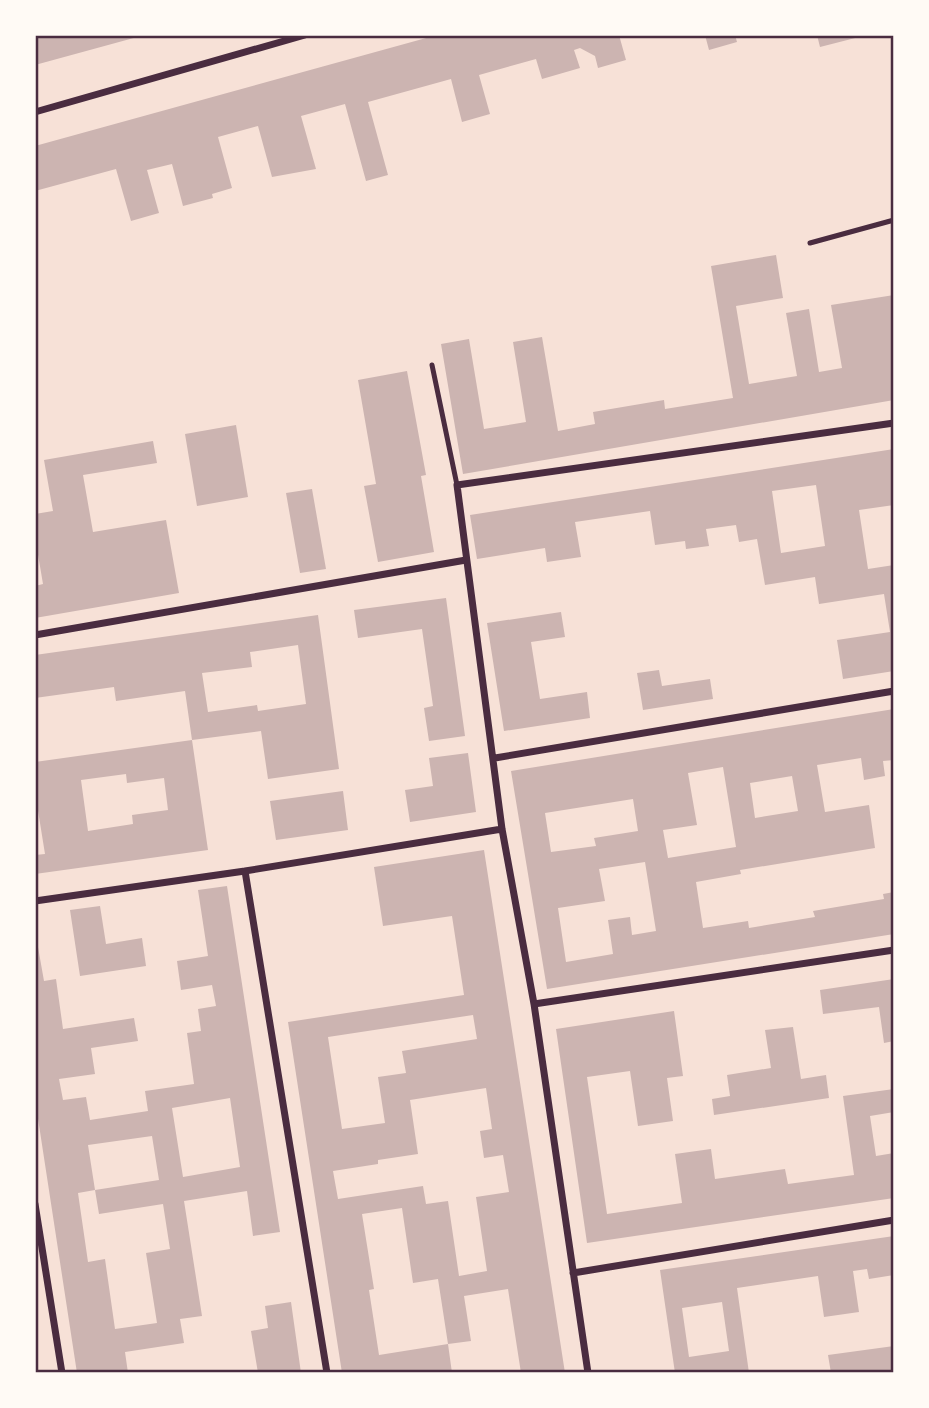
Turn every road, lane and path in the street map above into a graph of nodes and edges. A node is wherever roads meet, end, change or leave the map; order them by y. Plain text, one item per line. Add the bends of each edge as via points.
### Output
1 (305, 35) edge
2 (35, 112) edge
3 (894, 220) edge
4 (810, 243) dead end
5 (432, 365) dead end
6 (894, 423) edge
7 (457, 485) junction
8 (466, 560) junction
9 (35, 635) edge
10 (894, 691) edge
11 (495, 758) junction
12 (502, 829) junction
13 (245, 871) junction
14 (35, 901) edge
15 (894, 950) edge
16 (534, 1004) junction
17 (35, 1204) edge
18 (894, 1220) edge
19 (573, 1273) junction
20 (62, 1373) edge
21 (327, 1373) edge
22 (588, 1373) edge

1 - 2 street
3 - 4 lane
5 - 7 lane
6 - 7 street
7 - 8 street
8 - 9 street
8 - 11 street
10 - 11 street
11 - 12 street
12 - 13 street
12 - 16 street
13 - 14 street
13 - 21 street
15 - 16 street
16 - 19 street
17 - 20 street
18 - 19 street
19 - 22 street

